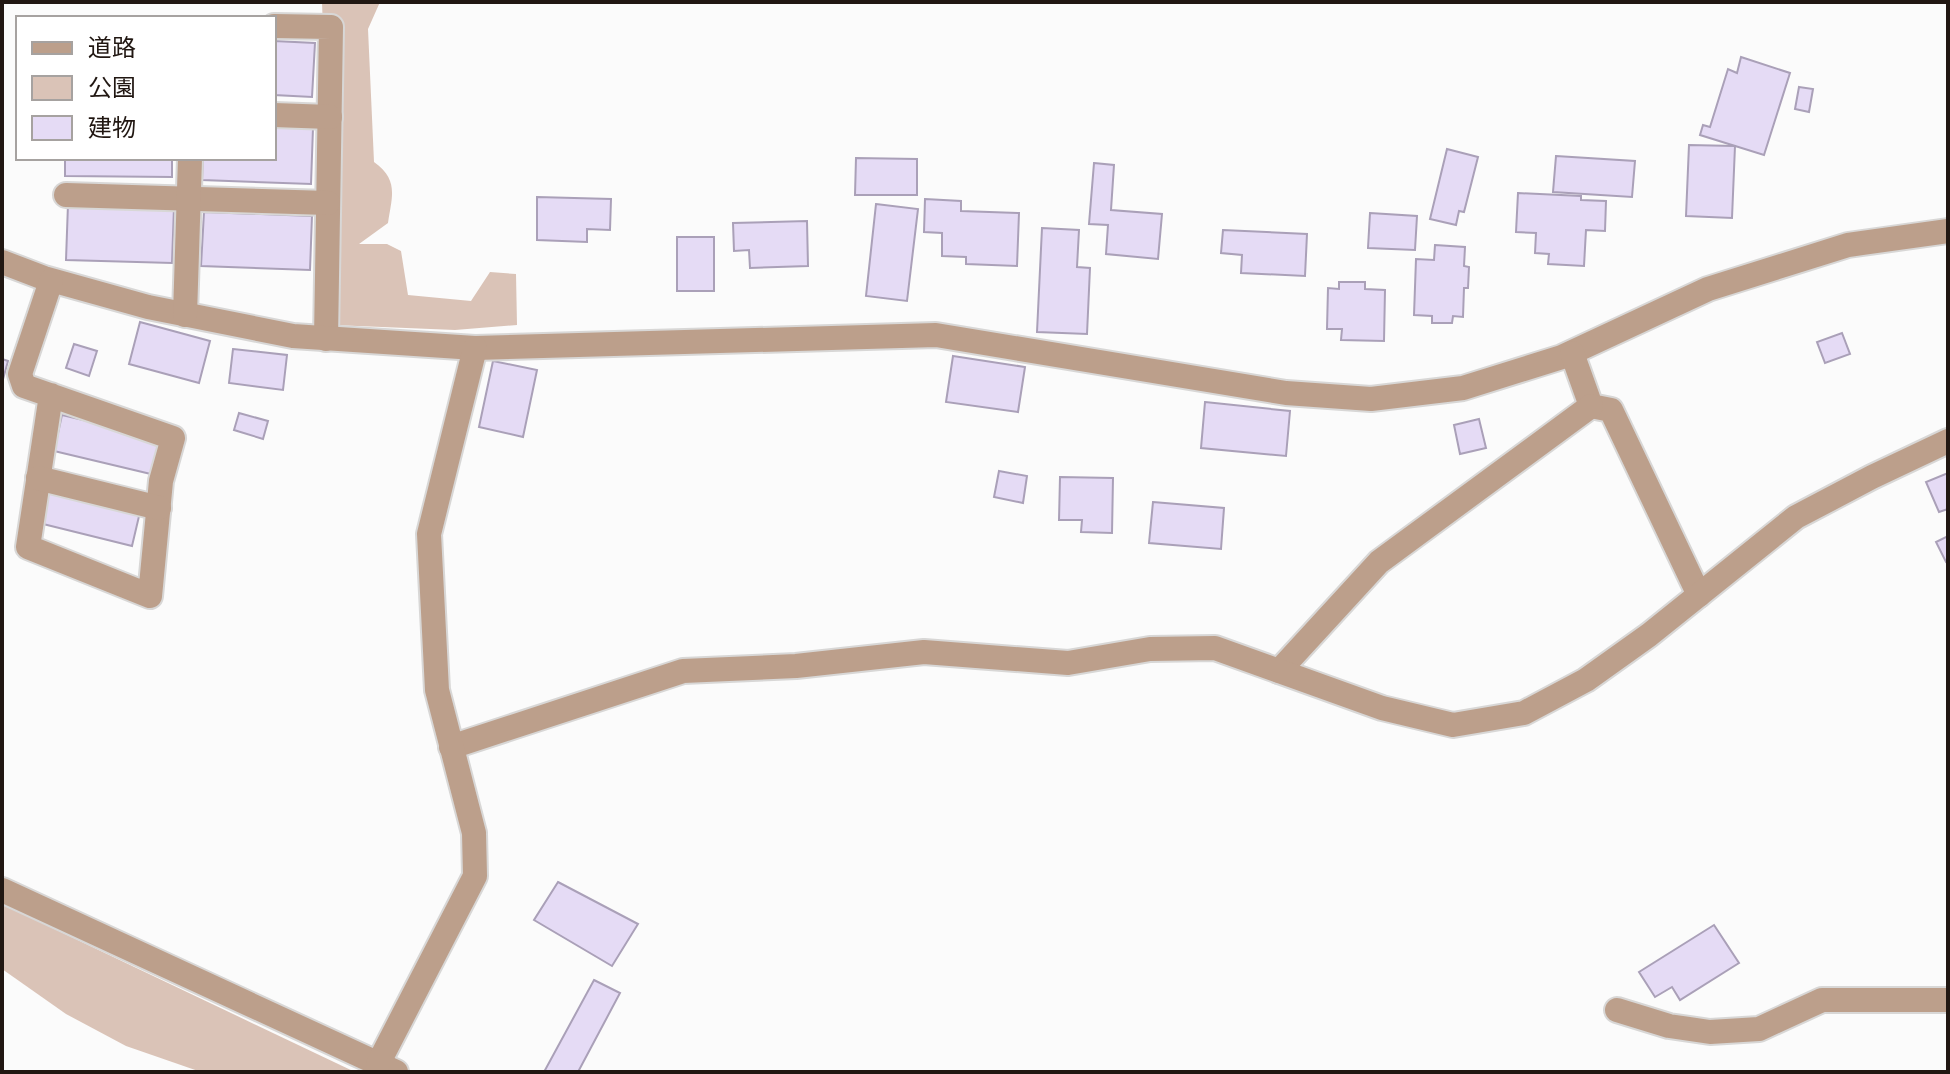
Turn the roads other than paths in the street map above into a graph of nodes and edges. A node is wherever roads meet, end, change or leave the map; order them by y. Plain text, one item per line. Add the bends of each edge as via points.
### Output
1 (276, 26) edge
2 (276, 115) edge
3 (330, 117) junction
4 (190, 160) edge
5 (66, 195) dead end
6 (189, 198) junction
7 (328, 203) junction
8 (1948, 231) edge
9 (2, 262) edge
10 (51, 281) junction
11 (185, 315) junction
12 (326, 339) junction
13 (475, 348) junction
14 (1572, 353) junction
15 (51, 395) junction
16 (1591, 406) junction
17 (1948, 441) edge
18 (38, 478) junction
19 (159, 508) junction
20 (1699, 595) junction
21 (1279, 671) junction
22 (451, 747) junction
23 (2, 890) edge
24 (1948, 1000) edge
25 (1617, 1010) dead end
26 (387, 1068) edge

1 - 3 street via 331,27
2 - 3 street
3 - 7 street
4 - 6 street
5 - 6 street
6 - 7 street
6 - 11 street
7 - 12 street
8 - 14 street via 1848,245 1722,285
9 - 10 street
10 - 11 street
10 - 15 street via 20,374 24,386
11 - 12 street
12 - 13 street
13 - 14 street via 936,335 1286,393 1371,399 1463,388
13 - 22 street via 429,534 437,690
14 - 16 street
15 - 18 street
15 - 19 street via 173,438
16 - 20 street via 1611,410
16 - 21 street via 1379,562
17 - 20 street via 1796,517
18 - 19 street
18 - 19 street via 28,547 150,596
20 - 21 street via 1586,680 1524,713 1453,725 1382,708
21 - 22 street via 1215,648 1150,649 1068,663 924,652 683,671
22 - 26 street via 474,833 475,876
23 - 26 street
24 - 25 street via 1822,1000 1759,1029 1710,1032

